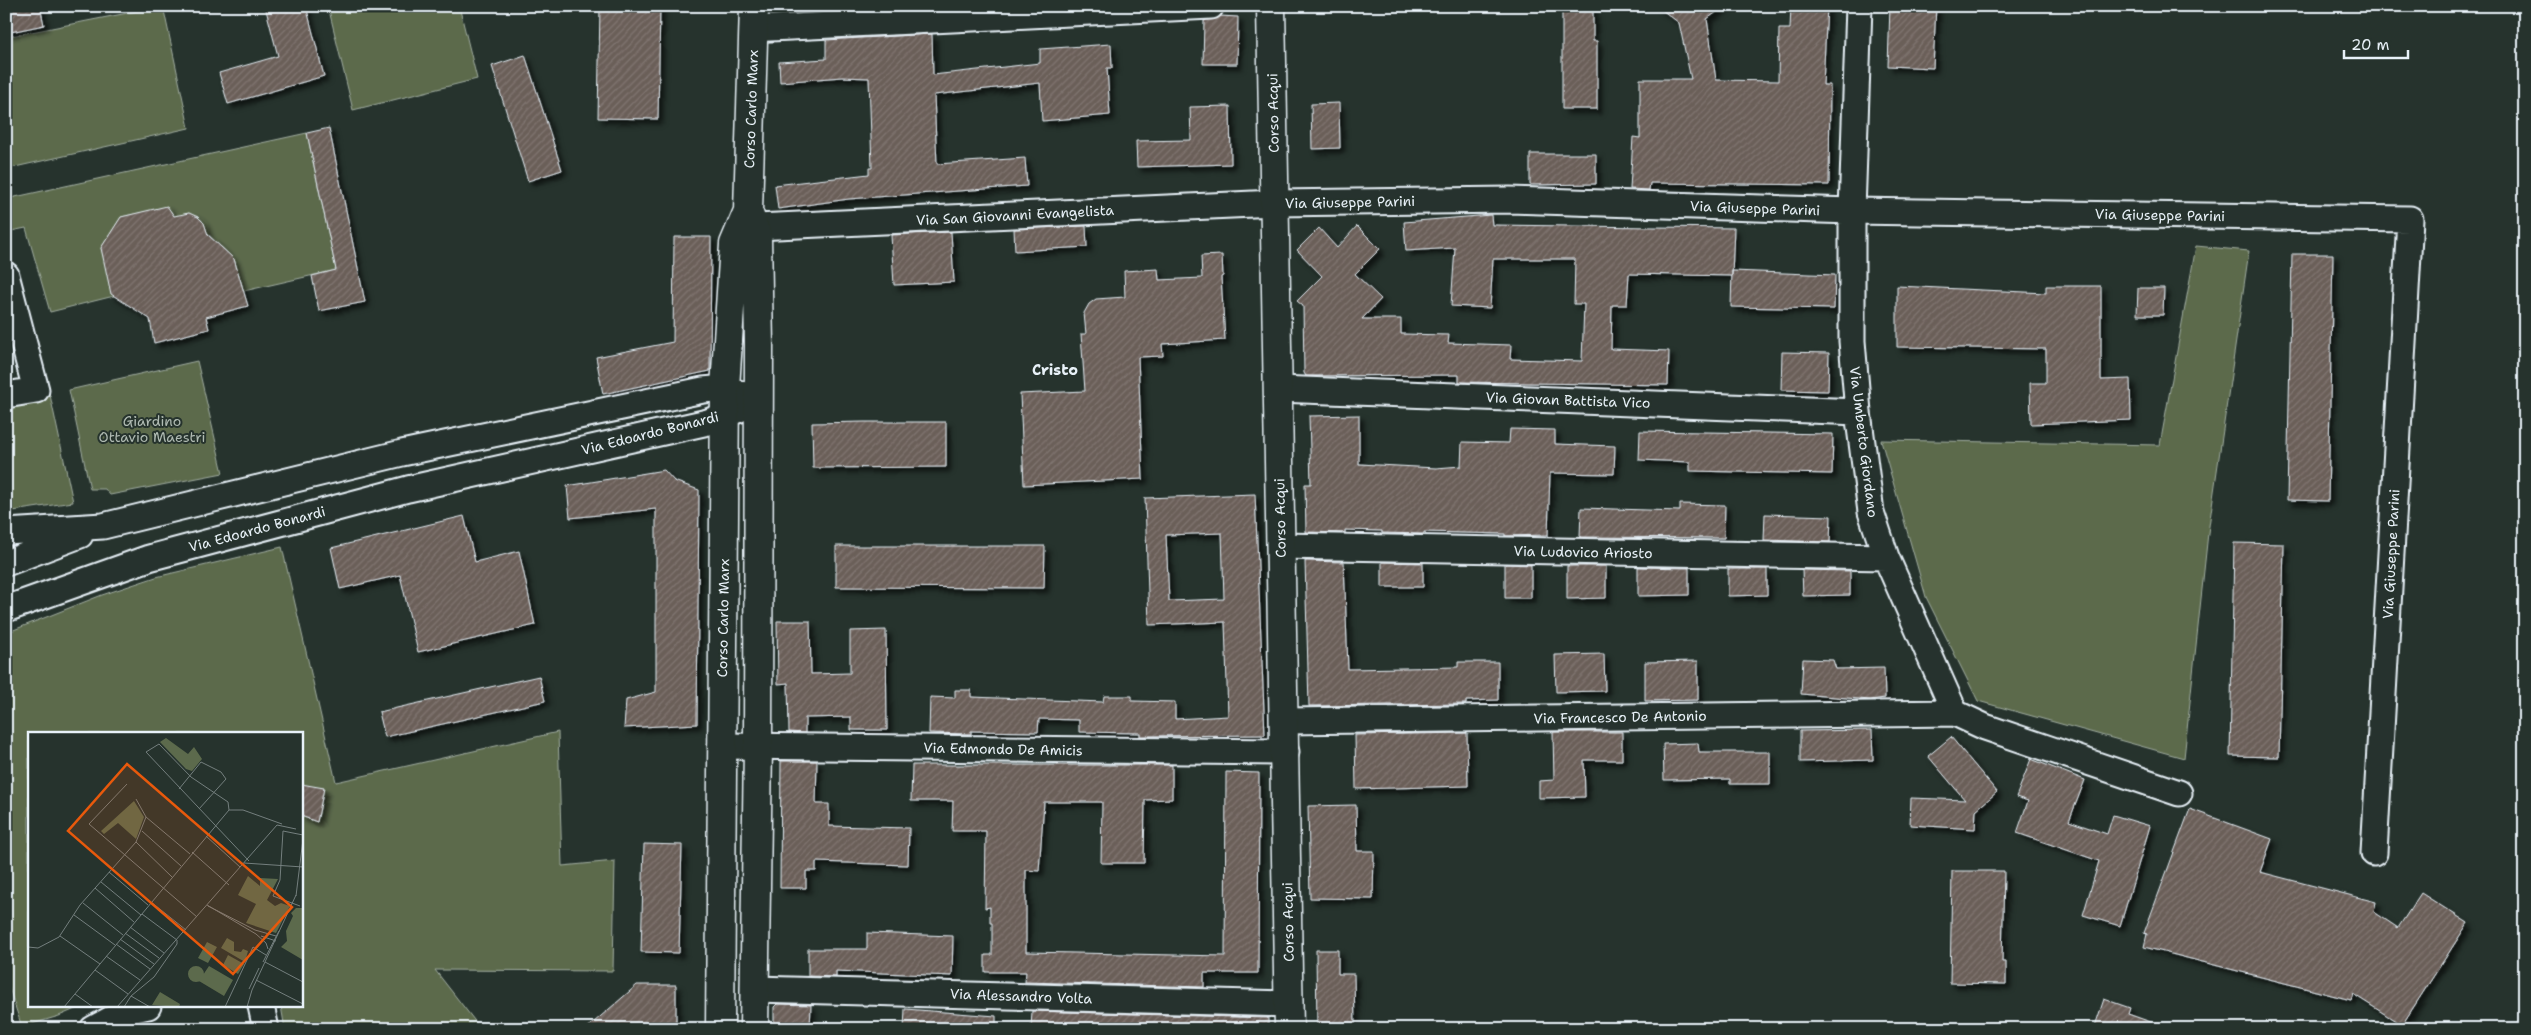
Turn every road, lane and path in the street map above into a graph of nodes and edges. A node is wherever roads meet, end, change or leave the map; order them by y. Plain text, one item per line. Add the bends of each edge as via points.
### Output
1 (1210, 6) edge
2 (1271, 6) edge
3 (1860, 6) edge
4 (754, 18) edge
5 (1275, 203) junction
6 (1852, 210) junction
7 (752, 219) junction
8 (6, 274) edge
9 (725, 388) junction
10 (1278, 388) junction
11 (6, 395) edge
12 (759, 401) junction
13 (1858, 412) junction
14 (725, 415) junction
15 (103, 526) junction
16 (6, 532) edge
17 (1280, 546) junction
18 (1886, 557) junction
19 (6, 562) edge
20 (6, 609) edge
21 (1955, 713) junction
22 (1285, 721) junction
23 (721, 746) junction
24 (758, 746) junction
25 (1286, 752) junction
26 (2180, 793) dead end
27 (2374, 853) dead end
28 (754, 989) junction
29 (139, 1008) edge
30 (261, 1008) edge
31 (1289, 1016) edge
32 (94, 1029) edge
33 (266, 1029) edge
34 (720, 1029) edge
35 (754, 1029) edge

1 - 4 street
2 - 5 main road, Corso Acqui
3 - 6 street, Via Umberto Giordano
4 - 7 main road, Corso Carlo Marx
5 - 6 street, Via Giuseppe Parini via 1510,200
5 - 7 street, Via San Giovanni Evangelista
5 - 10 main road, Corso Acqui
6 - 13 street, Via Umberto Giordano via 1852,341
6 - 27 street, Via Giuseppe Parini via 2410,219
7 - 9 main road, Corso Carlo Marx via 734,244
7 - 12 main road, Corso Carlo Marx via 759,292
8 - 11 street via 36,390
9 - 12 street, Via Edoardo Bonardi
9 - 14 main road, Corso Carlo Marx
9 - 15 street, Via Edoardo Bonardi via 402,453
10 - 13 street, Via Giovan Battista Vico
10 - 17 main road, Corso Acqui
12 - 14 street, Via Edoardo Bonardi
12 - 24 main road, Corso Carlo Marx
13 - 18 street, Via Umberto Giordano via 1871,512
14 - 20 street, Via Edoardo Bonardi via 695,425 408,489 158,555
14 - 23 main road, Corso Carlo Marx
15 - 16 street, Via Edoardo Bonardi
15 - 19 street, Via Edoardo Bonardi
17 - 18 street, Via Ludovico Ariosto
17 - 22 main road, Corso Acqui
18 - 21 street, Via Umberto Giordano
21 - 22 street, Via Francesco De Antonio
21 - 26 street via 1985,727
22 - 25 main road, Corso Acqui
23 - 24 street, Via Edmondo De Amicis
23 - 34 main road, Corso Carlo Marx
24 - 25 street, Via Edmondo De Amicis
24 - 28 main road, Corso Carlo Marx
25 - 31 main road, Corso Acqui
28 - 31 street, Via Alessandro Volta
28 - 35 main road, Corso Carlo Marx
29 - 32 street via 126,1011
30 - 33 street

